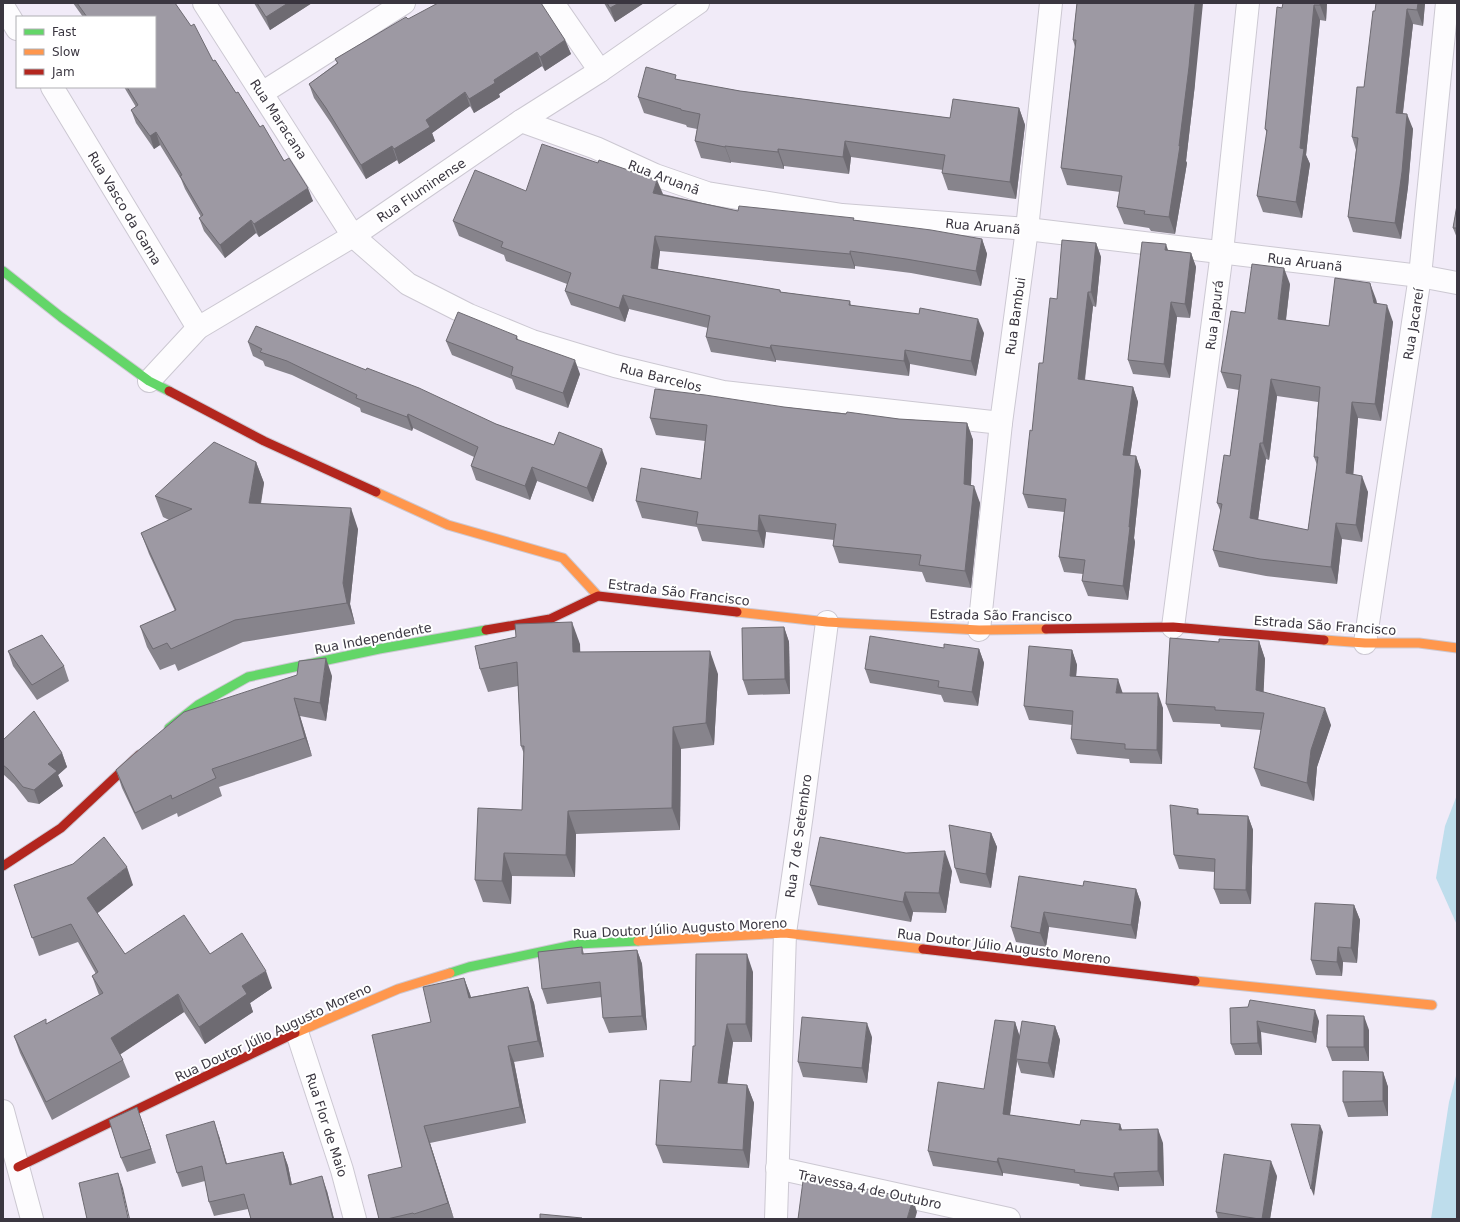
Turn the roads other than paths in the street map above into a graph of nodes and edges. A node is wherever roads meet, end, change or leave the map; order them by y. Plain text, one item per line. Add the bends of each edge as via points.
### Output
1 (204, 3) edge
2 (404, 3) edge
3 (553, 3) edge
4 (698, 3) edge
5 (1051, 3) edge
6 (1248, 3) edge
7 (1448, 3) edge
8 (3, 6) edge
9 (16, 27) edge
10 (600, 71) junction
11 (53, 88) edge
12 (262, 93) junction
13 (521, 121) junction
14 (1027, 229) junction
15 (354, 236) junction
16 (1222, 252) junction
17 (3, 271) edge
18 (1420, 276) junction
19 (1457, 283) edge
20 (198, 328) junction
21 (149, 381) junction
22 (1001, 423) junction
23 (598, 596) junction
24 (550, 619) joint
25 (827, 622) junction
26 (1173, 627) junction
27 (979, 630) junction
28 (1365, 643) junction
29 (1457, 648) edge
30 (162, 733) edge
31 (146, 748) edge
32 (3, 866) edge
33 (785, 933) junction
34 (1432, 1005) dead end
35 (297, 1032) junction
36 (3, 1111) edge
37 (18, 1166) junction
38 (777, 1168) junction
39 (32, 1219) edge
40 (354, 1219) edge
41 (776, 1219) edge
42 (1009, 1219) edge

1 - 12 street, Rua Maracana
2 - 12 street
3 - 10 street
4 - 10 street, Rua Fluminense
5 - 14 street, Rua Bambui
6 - 16 street, Rua Japurá
7 - 18 street, Rua Jacareí
8 - 9 street
10 - 13 street, Rua Fluminense
11 - 20 street, Rua Vasco da Gama
12 - 15 street, Rua Maracana
13 - 14 street, Rua Aruanã via 707,193 842,214
13 - 15 street, Rua Fluminense
14 - 16 street, Rua Aruanã
14 - 22 street, Rua Bambui
15 - 20 street, Rua Fluminense
15 - 22 street, Rua Barcelos via 408,284 469,315 532,341 615,366 723,392
16 - 18 street, Rua Aruanã
16 - 26 street, Rua Japurá
17 - 21 street
18 - 19 street, Rua Aruanã
18 - 28 street, Rua Jacareí
20 - 21 street, Rua Fluminense
21 - 23 street via 264,440 448,525 563,558
22 - 27 street, Rua Bambui
23 - 24 street, Estrada São Francisco
23 - 25 street, Estrada São Francisco
24 - 30 street, Rua Independente via 379,649 248,677 198,705
25 - 27 street, Estrada São Francisco
25 - 33 street, Rua 7 de Setembro
26 - 27 street, Estrada São Francisco
26 - 28 street, Estrada São Francisco
28 - 29 street, Estrada São Francisco via 1419,643
31 - 32 street via 61,828
33 - 34 street, Rua Doutor Júlio Augusto Moreno via 1260,988
33 - 35 street, Rua Doutor Júlio Augusto Moreno via 571,946 469,967 398,989
33 - 38 street, Rua 7 de Setembro
35 - 37 street, Rua Doutor Júlio Augusto Moreno
35 - 40 street, Rua Flor de Maio via 342,1170
36 - 37 street
37 - 39 street
38 - 41 street, Rua 7 de Setembro
38 - 42 street, Travessa 4 de Outubro

